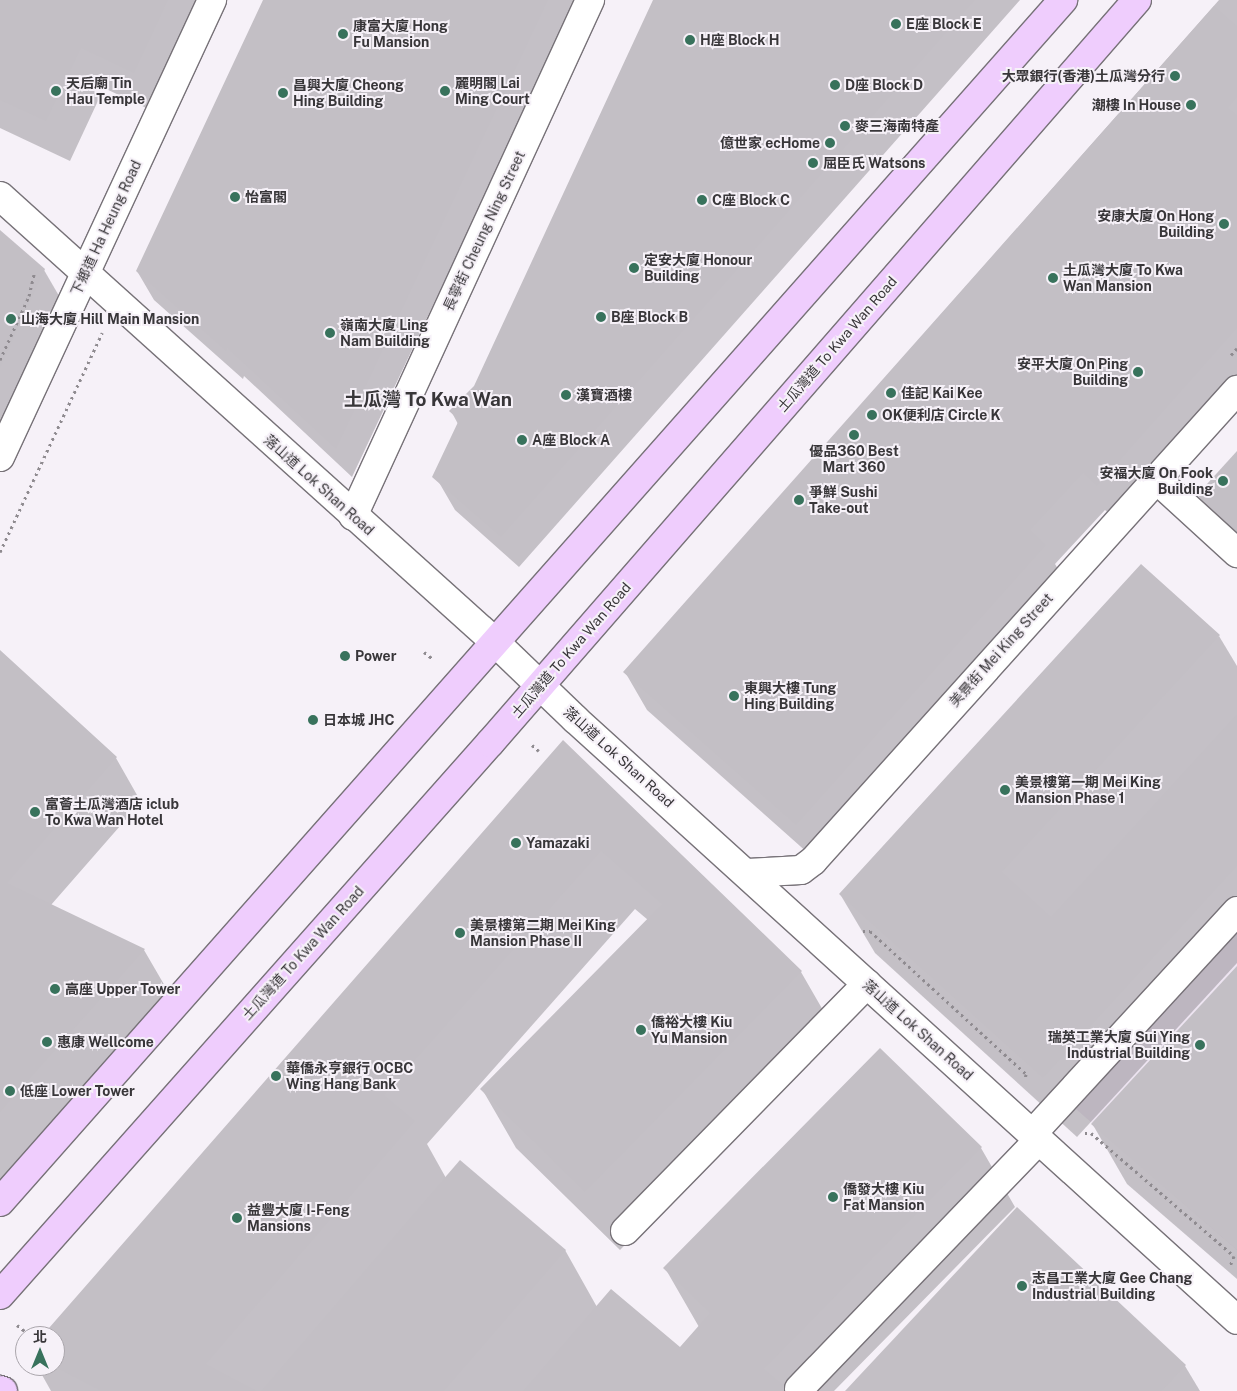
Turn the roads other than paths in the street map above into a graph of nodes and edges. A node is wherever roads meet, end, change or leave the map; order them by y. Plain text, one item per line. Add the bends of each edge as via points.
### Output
1 (212, 0) edge
2 (590, 0) edge
3 (1063, 0) edge
4 (1138, 0) edge
5 (0, 196) edge
6 (86, 273) junction
7 (1237, 390) edge
8 (0, 457) edge
9 (1156, 480) junction
10 (353, 516) junction
11 (1237, 553) edge
12 (495, 642) junction
13 (540, 686) junction
14 (748, 873) junction
15 (1237, 910) edge
16 (867, 984) junction
17 (1040, 1130) junction
18 (0, 1202) edge
19 (625, 1231) dead end
20 (0, 1296) edge
21 (1237, 1320) edge
22 (799, 1388) dead end

1 - 6 street, 下鄉道 Ha Heung Road
2 - 10 street, 長寧街 Cheung Ning Street
3 - 12 main road
4 - 13 main road, 土瓜灣道 To Kwa Wan Road
5 - 6 street, 落山道 Lok Shan Road
6 - 8 street, 下鄉道 Ha Heung Road
6 - 10 street, 落山道 Lok Shan Road
7 - 9 street, 美景街 Mei King Street
9 - 11 street
9 - 14 street, 美景街 Mei King Street via 812,861 801,870
10 - 12 street, 落山道 Lok Shan Road
12 - 13 street, 落山道 Lok Shan Road
12 - 18 main road
13 - 14 street, 落山道 Lok Shan Road
13 - 20 main road, 土瓜灣道 To Kwa Wan Road
14 - 16 street, 落山道 Lok Shan Road
15 - 17 street
16 - 17 street, 落山道 Lok Shan Road
16 - 19 street
17 - 21 street, 落山道 Lok Shan Road
17 - 22 street

